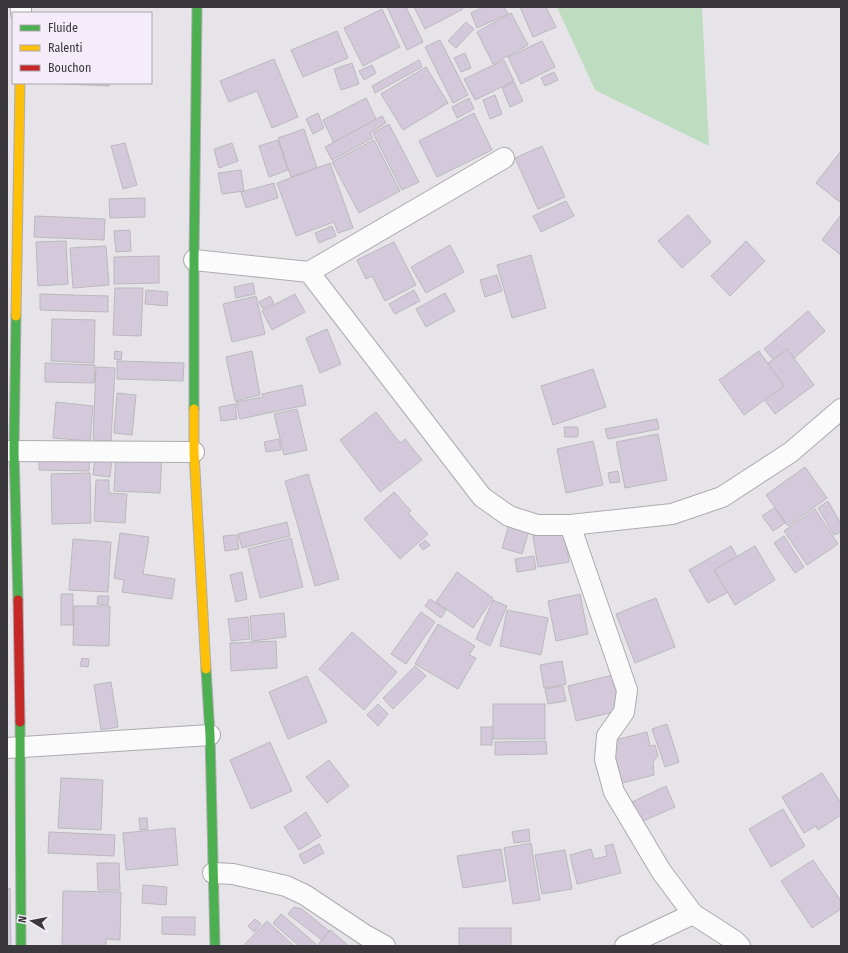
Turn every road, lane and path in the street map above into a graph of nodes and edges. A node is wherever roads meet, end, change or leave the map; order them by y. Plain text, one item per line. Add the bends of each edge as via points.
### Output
1 (197, 7) edge
2 (20, 84) edge
3 (504, 158) dead end
4 (194, 260) junction
5 (309, 272) junction
6 (841, 409) edge
7 (10, 451) edge
8 (194, 452) junction
9 (570, 524) junction
10 (210, 735) junction
11 (14, 748) edge
12 (213, 873) junction
13 (693, 914) junction
14 (21, 946) edge
15 (215, 946) edge
16 (385, 946) edge
17 (624, 946) edge
18 (740, 946) edge

1 - 4 street
2 - 7 street
3 - 5 street
4 - 5 street
4 - 8 street
5 - 9 street via 482,497 509,516 537,524
6 - 9 street via 791,452 722,497 672,514
7 - 8 street
7 - 11 street
8 - 10 street
9 - 13 street via 627,690 624,712 607,736 605,758 614,792 661,871
10 - 11 street
10 - 12 street
11 - 14 street
12 - 15 street
12 - 16 street via 233,874 286,886 305,895
13 - 17 street
13 - 18 street

